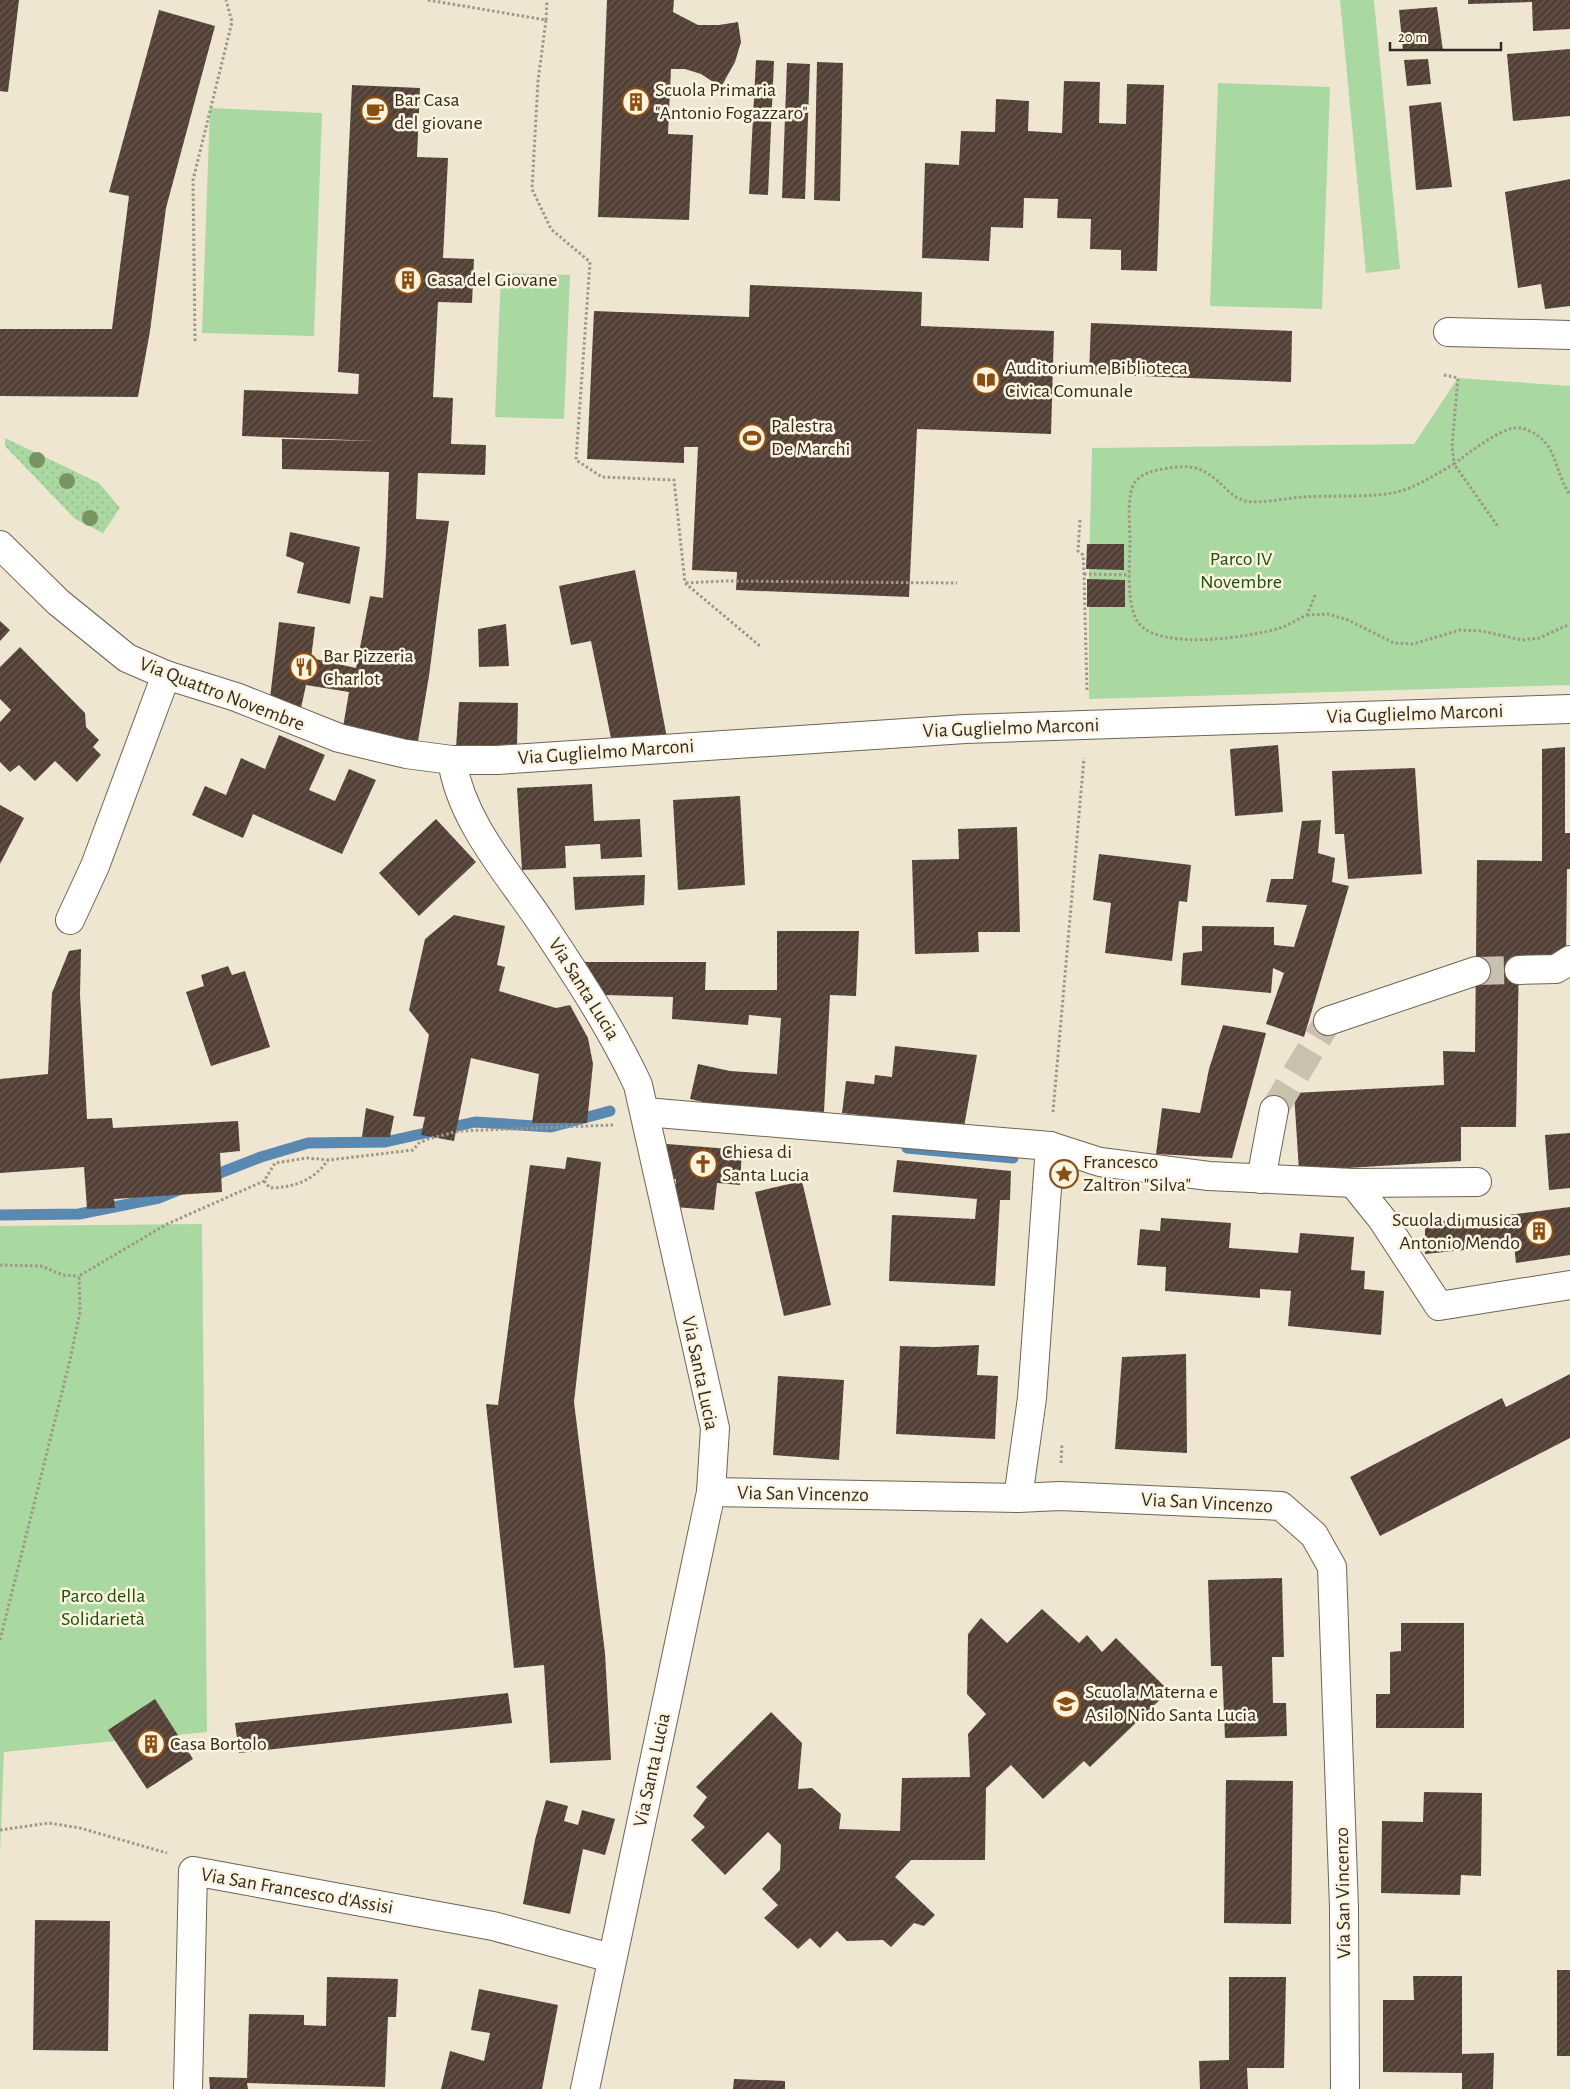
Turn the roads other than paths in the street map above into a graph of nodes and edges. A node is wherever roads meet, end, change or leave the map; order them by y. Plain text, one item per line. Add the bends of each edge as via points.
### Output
1 (1448, 332) dead end
2 (1570, 335) edge
3 (0, 545) edge
4 (166, 675) junction
5 (1570, 710) edge
6 (452, 760) junction
7 (70, 920) dead end
8 (1570, 960) edge
9 (1519, 970) tunnel mouth
10 (1476, 971) tunnel mouth
11 (1328, 1021) tunnel mouth
12 (1274, 1110) tunnel mouth
13 (646, 1119) junction
14 (1050, 1146) junction
15 (1261, 1178) junction
16 (1478, 1182) dead end
17 (1353, 1183) junction
18 (1570, 1285) edge
19 (712, 1492) junction
20 (1018, 1498) junction
21 (611, 1958) junction
22 (188, 2089) edge
23 (585, 2089) edge
24 (1345, 2089) edge

1 - 2 street
3 - 4 street, Via Quattro Novembre via 58,602 127,658
4 - 6 street, Via Quattro Novembre via 236,697 339,738 406,754
4 - 7 street via 95,866
5 - 6 street, Via Guglielmo Marconi via 964,729 497,760
6 - 13 street, Via Santa Lucia via 469,817 620,1047 638,1085
8 - 9 street via 1556,969
10 - 11 street
12 - 15 street
13 - 14 street
13 - 19 street, Via Santa Lucia via 715,1428
14 - 15 street via 1100,1162 1209,1176
14 - 20 street via 1032,1398
15 - 17 street
16 - 17 street
17 - 18 street via 1382,1219 1439,1306
19 - 20 street, Via San Vincenzo
19 - 21 street, Via Santa Lucia
20 - 24 street, Via San Vincenzo via 1060,1496 1281,1506 1314,1535 1332,1567 1344,1908
21 - 22 street, Via San Francesco d'Assisi via 493,1926 193,1871
21 - 23 street, Via Santa Lucia

